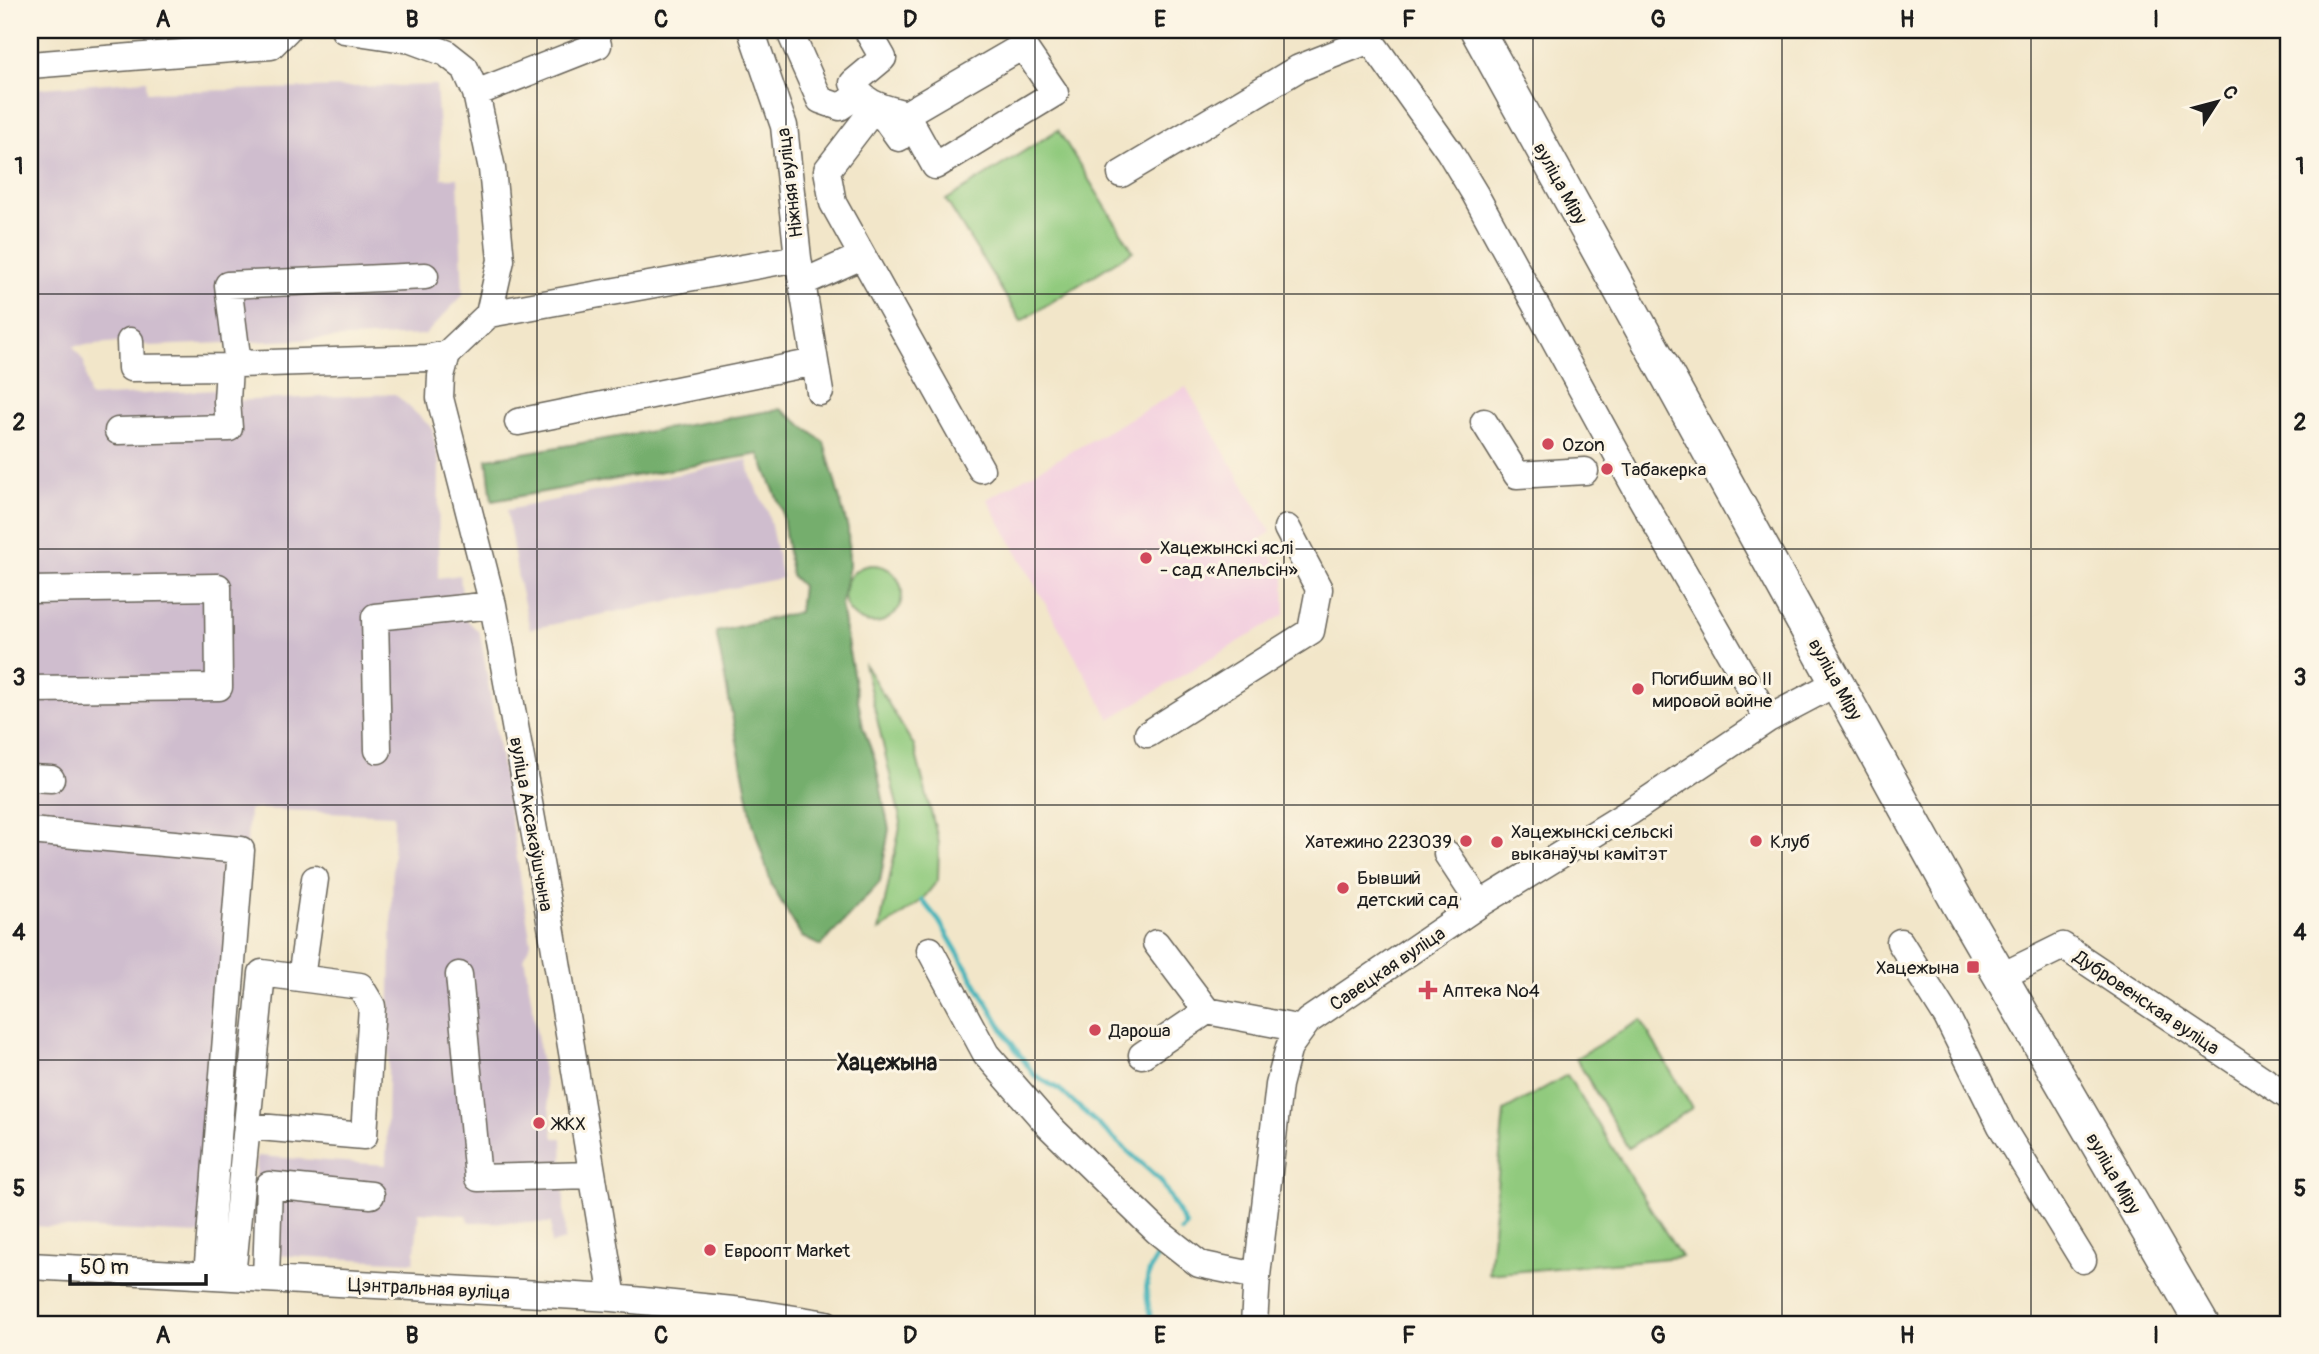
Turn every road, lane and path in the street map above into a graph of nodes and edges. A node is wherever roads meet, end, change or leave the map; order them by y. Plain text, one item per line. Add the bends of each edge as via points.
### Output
1 (287, 30) edge
2 (344, 30) edge
3 (592, 30) edge
4 (751, 30) edge
5 (789, 30) edge
6 (867, 30) edge
7 (1477, 30) edge
8 (30, 65) edge
9 (476, 93) junction
10 (858, 103) junction
11 (903, 126) junction
12 (850, 141) junction
13 (1121, 174) dead end
14 (862, 256) junction
15 (800, 271) junction
16 (425, 276) dead end
17 (489, 314) junction
18 (130, 341) dead end
19 (447, 354) junction
20 (815, 362) junction
21 (233, 365) junction
22 (820, 391) dead end
23 (518, 422) dead end
24 (1484, 422) dead end
25 (118, 431) dead end
26 (981, 469) dead end
27 (1585, 471) dead end
28 (1287, 528) dead end
29 (30, 590) edge
30 (493, 606) junction
31 (1838, 682) junction
32 (30, 690) edge
33 (1768, 719) junction
34 (1148, 734) dead end
35 (378, 750) dead end
36 (30, 831) edge
37 (1447, 854) dead end
38 (315, 879) dead end
39 (1480, 904) junction
40 (1900, 942) dead end
41 (1156, 943) dead end
42 (930, 950) dead end
43 (459, 975) dead end
44 (2000, 976) junction
45 (301, 978) junction
46 (1207, 1011) junction
47 (1302, 1029) junction
48 (1142, 1055) dead end
49 (2289, 1097) edge
50 (247, 1126) junction
51 (591, 1175) junction
52 (371, 1195) dead end
53 (2082, 1260) dead end
54 (30, 1266) edge
55 (220, 1276) junction
56 (1257, 1276) junction
57 (266, 1279) junction
58 (613, 1298) junction
59 (743, 1317) edge
60 (827, 1324) edge
61 (1254, 1324) edge
62 (2202, 1324) edge

1 - 8 street via 271,46
2 - 9 street via 411,40 446,53 465,68
3 - 9 street via 598,45
4 - 15 street, Ніжняя вуліца via 784,126
5 - 10 street via 820,100
6 - 10 street via 883,58 853,83
7 - 31 main road, вуліца Міру
9 - 17 street via 492,169 501,260
10 - 11 street
10 - 12 street
10 - 12 street
11 - 11 street via 1023,46 1055,93 935,166
12 - 14 street via 827,170 833,203
13 - 33 street via 1299,68 1370,40 1475,194
14 - 15 street
14 - 26 street
15 - 17 street
15 - 20 street, Ніжняя вуліца
16 - 21 street via 228,285
17 - 19 street
18 - 21 street via 131,368
19 - 21 street
19 - 30 street, вуліца Аксакаўшчына via 440,398
20 - 22 street, Ніжняя вуліца
20 - 23 street
21 - 25 street via 227,401 229,428
24 - 27 street via 1517,475
28 - 34 street via 1319,589 1311,631
29 - 32 street via 218,587 219,687
30 - 35 street via 375,618
30 - 51 street, вуліца Аксакаўшчына
31 - 33 street, Савецкая вуліца
31 - 44 main road, вуліца Міру
33 - 39 street, Савецкая вуліца via 1630,812
36 - 55 street via 241,850
37 - 39 street
38 - 45 street
39 - 47 street, Савецкая вуліца via 1308,1020
40 - 53 street via 1947,1017 2001,1126
41 - 46 street
42 - 56 street via 986,1054 1049,1126 1157,1231 1199,1264
43 - 51 street via 478,1178
44 - 49 street, Дубровенская вуліца via 2063,946
44 - 62 main road, вуліца Міру
45 - 50 street via 262,973
45 - 50 street via 360,986 372,1006 365,1136
46 - 47 street
46 - 48 street
47 - 56 street, Савецкая вуліца via 1289,1046 1279,1085
50 - 55 street
51 - 58 street, вуліца Аксакаўшчына
52 - 57 street via 269,1185
54 - 55 street, Цэнтральная вуліца
55 - 57 street, Цэнтральная вуліца
56 - 61 street, Савецкая вуліца
57 - 58 street, Цэнтральная вуліца
58 - 59 street, Цэнтральная вуліца
59 - 60 street, Цэнтральная вуліца

